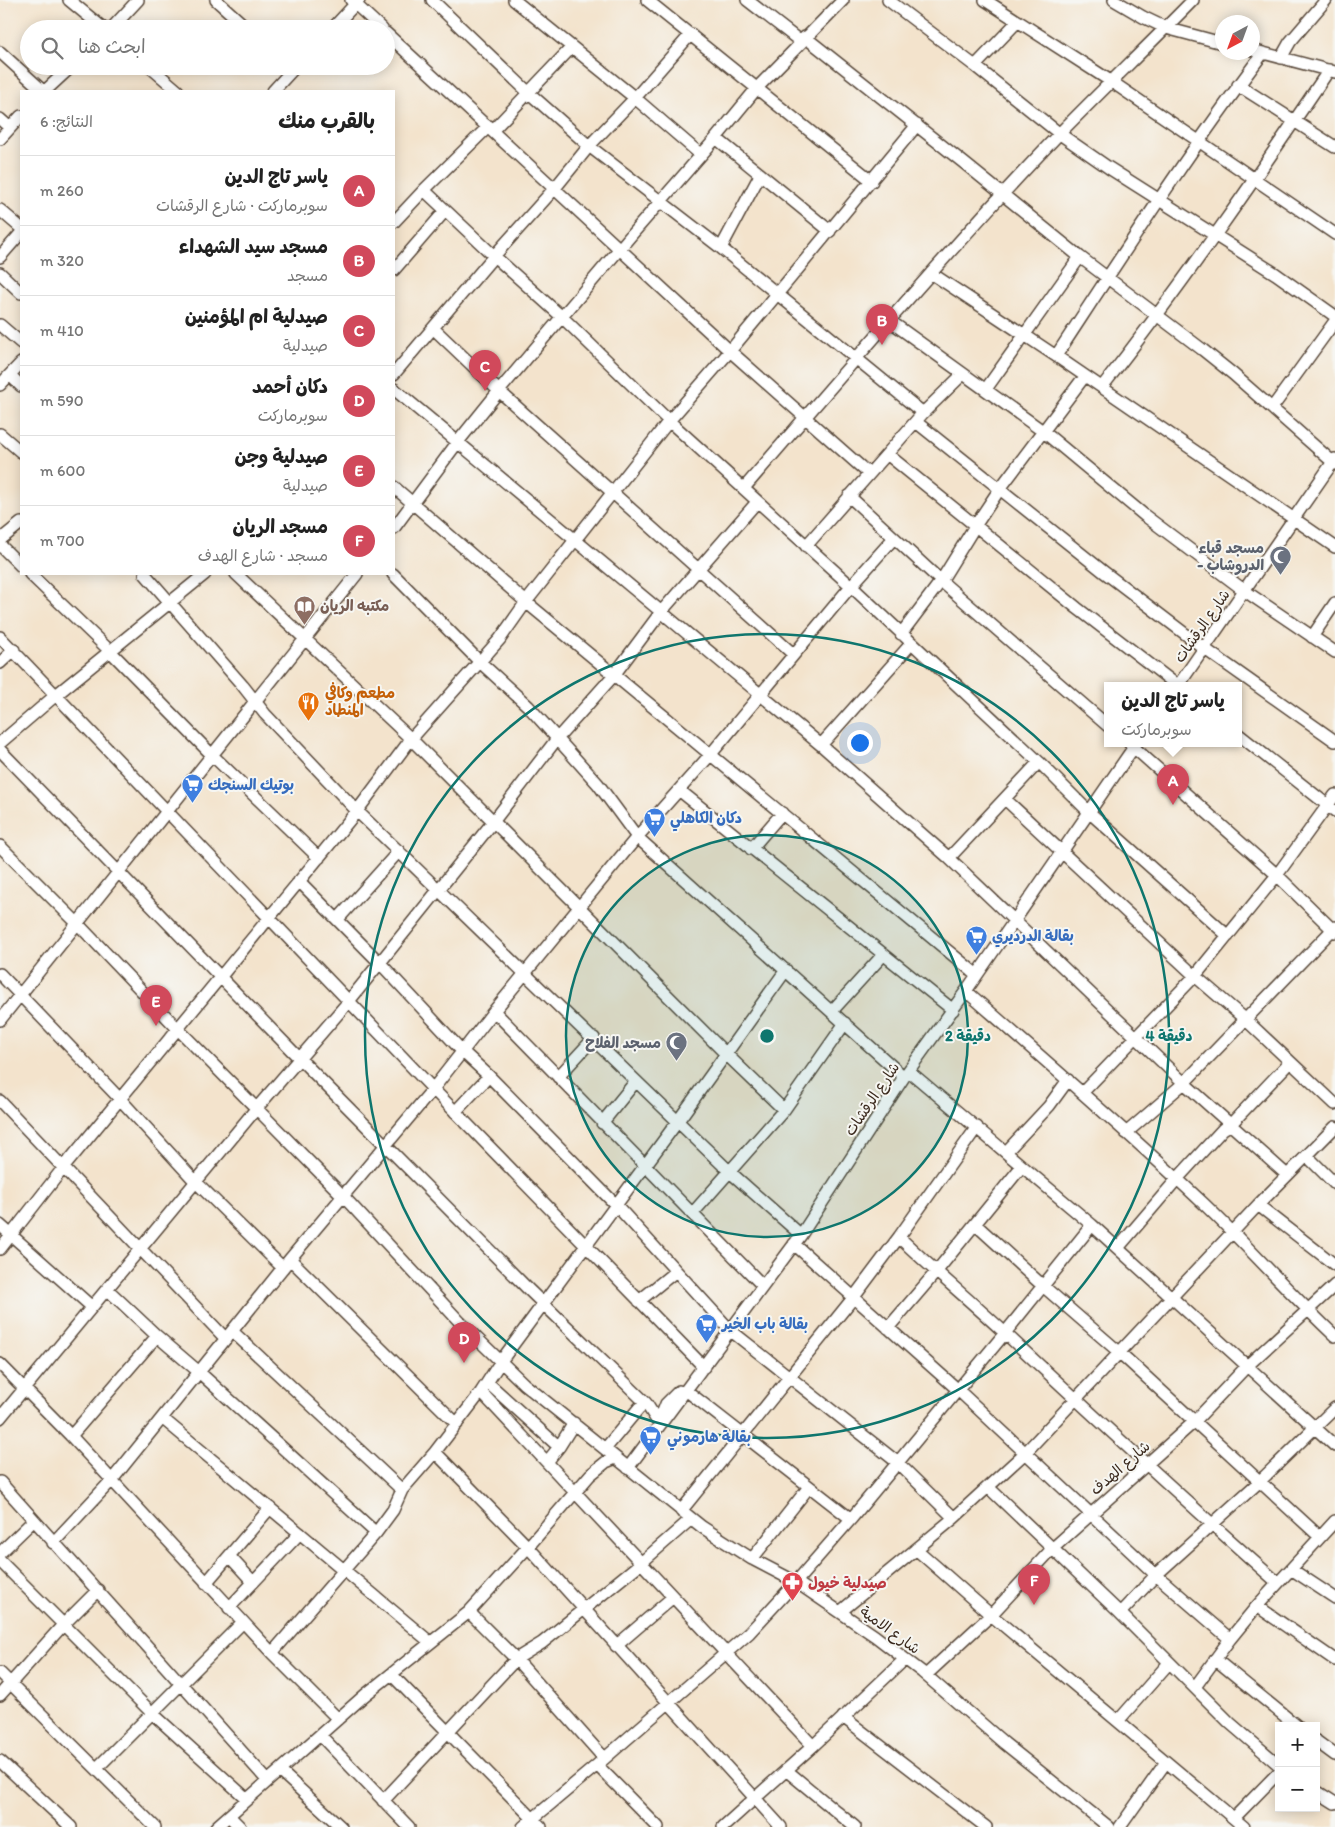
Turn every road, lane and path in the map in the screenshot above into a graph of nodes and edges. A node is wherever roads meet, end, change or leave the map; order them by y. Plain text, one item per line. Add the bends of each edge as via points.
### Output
1 (68, 0) edge
2 (138, 0) edge
3 (216, 0) edge
4 (432, 0) edge
5 (514, 0) edge
6 (647, 0) edge
7 (747, 0) edge
8 (843, 0) edge
9 (888, 0) edge
10 (985, 0) edge
11 (1114, 0) edge
12 (1193, 0) edge
13 (1326, 0) edge
14 (355, 1) edge
15 (93, 20) edge
16 (119, 20) edge
17 (238, 20) edge
18 (339, 20) edge
19 (373, 20) edge
20 (1018, 21) junction
21 (1166, 28) junction
22 (691, 34) junction
23 (395, 40) edge
24 (803, 40) junction
25 (1215, 41) edge
26 (572, 47) junction
27 (0, 52) edge
28 (1260, 53) edge
29 (1281, 58) junction
30 (1253, 60) edge
31 (975, 66) junction
32 (20, 70) edge
33 (1332, 71) edge
34 (26, 75) edge
35 (62, 75) edge
36 (156, 75) edge
37 (286, 75) edge
38 (1112, 82) junction
39 (1238, 85) junction
40 (166, 87) edge
41 (757, 88) junction
42 (43, 90) edge
43 (45, 90) edge
44 (274, 90) edge
45 (528, 92) junction
46 (635, 98) junction
47 (20, 117) edge
48 (0, 119) edge
49 (1295, 120) junction
50 (917, 125) junction
51 (10, 128) junction
52 (491, 128) junction
53 (1060, 134) junction
54 (716, 138) junction
55 (0, 139) edge
56 (1200, 142) junction
57 (589, 146) junction
58 (1335, 147) edge
59 (700, 154) junction
60 (760, 175) junction
61 (1255, 178) junction
62 (872, 181) junction
63 (555, 188) junction
64 (424, 190) junction
65 (1002, 195) junction
66 (1159, 200) junction
67 (659, 202) junction
68 (0, 210) edge
69 (445, 211) junction
70 (395, 221) edge
71 (20, 225) edge
72 (830, 231) junction
73 (1335, 234) edge
74 (1215, 237) junction
75 (620, 248) junction
76 (721, 248) junction
77 (494, 256) junction
78 (0, 257) edge
79 (1080, 258) junction
80 (395, 269) edge
81 (0, 273) edge
82 (931, 274) junction
83 (1108, 278) junction
84 (20, 292) edge
85 (776, 294) junction
86 (1157, 316) junction
87 (1335, 316) edge
88 (562, 317) junction
89 (890, 321) junction
90 (1335, 322) edge
91 (0, 325) edge
92 (434, 328) junction
93 (1025, 335) junction
94 (20, 342) edge
95 (730, 351) junction
96 (1056, 356) junction
97 (856, 360) junction
98 (20, 364) edge
99 (395, 373) edge
100 (963, 374) junction
101 (10, 375) junction
102 (1084, 377) junction
103 (0, 385) edge
104 (20, 385) edge
105 (1102, 387) junction
106 (395, 390) edge
107 (986, 390) junction
108 (499, 391) junction
109 (1272, 408) junction
110 (923, 413) junction
111 (805, 417) junction
112 (669, 420) junction
113 (916, 422) junction
114 (1044, 432) junction
115 (0, 434) edge
116 (457, 443) junction
117 (20, 451) edge
118 (887, 454) junction
119 (1334, 462) edge
120 (870, 474) junction
121 (395, 488) edge
122 (744, 488) junction
123 (999, 490) junction
124 (612, 491) junction
125 (849, 496) junction
126 (757, 502) junction
127 (412, 504) junction
128 (1293, 519) junction
129 (20, 524) edge
130 (975, 526) junction
131 (395, 527) edge
132 (893, 538) junction
133 (0, 540) edge
134 (574, 541) junction
135 (0, 546) edge
136 (806, 546) junction
137 (1335, 547) edge
138 (20, 565) edge
139 (698, 570) junction
140 (31, 575) edge
141 (149, 575) edge
142 (204, 575) edge
143 (237, 575) edge
144 (356, 575) edge
145 (394, 575) edge
146 (941, 581) junction
147 (851, 586) junction
148 (1245, 591) junction
149 (526, 602) junction
150 (171, 603) junction
151 (1335, 603) edge
152 (662, 612) junction
153 (901, 634) junction
154 (0, 637) edge
155 (1312, 637) junction
156 (304, 640) junction
157 (911, 644) junction
158 (1205, 649) junction
159 (14, 650) junction
160 (110, 651) junction
161 (1335, 652) edge
162 (793, 654) junction
163 (0, 662) edge
164 (480, 662) junction
165 (614, 675) junction
166 (1173, 682) edge
167 (1181, 682) edge
168 (56, 695) junction
169 (759, 695) junction
170 (255, 702) junction
171 (1104, 723) edge
172 (1242, 737) edge
173 (411, 739) junction
174 (556, 740) junction
175 (1335, 741) edge
176 (0, 744) edge
177 (821, 746) junction
178 (1133, 747) edge
179 (1136, 747) edge
180 (0, 750) edge
181 (711, 754) junction
182 (212, 755) junction
183 (1039, 762) junction
184 (679, 790) junction
185 (1335, 795) edge
186 (1005, 799) junction
187 (1332, 808) edge
188 (357, 811) junction
189 (167, 812) junction
190 (1089, 812) junction
191 (782, 813) junction
192 (493, 822) junction
193 (638, 837) junction
194 (0, 846) edge
195 (751, 848) junction
196 (1062, 850) junction
197 (399, 851) junction
198 (319, 858) junction
199 (949, 858) junction
200 (119, 871) junction
201 (1277, 875) junction
202 (299, 881) junction
203 (438, 890) junction
204 (579, 907) junction
205 (268, 918) junction
206 (338, 919) junction
207 (1014, 921) junction
208 (78, 924) junction
209 (1334, 930) edge
210 (1228, 936) junction
211 (883, 956) junction
212 (380, 963) junction
213 (786, 970) junction
214 (525, 973) junction
215 (0, 974) edge
216 (977, 975) junction
217 (220, 976) junction
218 (1195, 976) junction
219 (966, 991) junction
220 (20, 995) junction
221 (349, 1001) junction
222 (953, 1010) junction
223 (494, 1011) junction
224 (832, 1011) junction
225 (0, 1020) edge
226 (1246, 1020) junction
227 (845, 1023) junction
228 (178, 1029) junction
229 (1137, 1037) junction
230 (594, 1038) junction
231 (462, 1051) junction
232 (725, 1054) junction
233 (300, 1058) junction
234 (1289, 1063) junction
235 (907, 1074) junction
236 (489, 1076) junction
237 (558, 1077) junction
238 (1068, 1080) junction
239 (636, 1081) junction
240 (1184, 1083) junction
241 (433, 1090) junction
242 (1082, 1093) junction
243 (120, 1099) junction
244 (0, 1101) edge
245 (1335, 1104) edge
246 (256, 1109) junction
247 (784, 1110) junction
248 (455, 1112) junction
249 (678, 1121) junction
250 (602, 1122) junction
251 (1231, 1124) junction
252 (977, 1127) junction
253 (1335, 1128) edge
254 (1126, 1133) junction
255 (386, 1144) junction
256 (1006, 1152) junction
257 (1307, 1156) junction
258 (645, 1166) junction
259 (1022, 1166) junction
260 (64, 1167) junction
261 (730, 1172) junction
262 (1287, 1175) junction
263 (1177, 1179) junction
264 (196, 1182) junction
265 (1335, 1184) edge
266 (342, 1196) junction
267 (616, 1205) junction
268 (1258, 1205) junction
269 (692, 1214) junction
270 (975, 1224) junction
271 (0, 1225) edge
272 (1092, 1225) junction
273 (1232, 1232) junction
274 (11, 1236) junction
275 (900, 1237) junction
276 (798, 1240) junction
277 (586, 1246) junction
278 (1118, 1248) junction
279 (0, 1249) edge
280 (140, 1249) junction
281 (287, 1263) junction
282 (1335, 1265) edge
283 (676, 1271) junction
284 (936, 1272) junction
285 (1335, 1285) edge
286 (763, 1286) junction
287 (1043, 1286) junction
288 (107, 1289) junction
289 (1171, 1296) junction
290 (854, 1297) junction
291 (639, 1301) junction
292 (544, 1304) junction
293 (92, 1307) junction
294 (1306, 1310) junction
295 (888, 1328) junction
296 (730, 1330) junction
297 (1005, 1333) junction
298 (229, 1335) junction
299 (157, 1336) junction
300 (1335, 1336) edge
301 (1119, 1352) junction
302 (501, 1361) junction
303 (0, 1364) edge
304 (701, 1365) junction
305 (1247, 1366) junction
306 (199, 1372) junction
307 (790, 1378) junction
308 (524, 1384) junction
309 (24, 1388) junction
310 (485, 1388) junction
311 (957, 1389) junction
312 (687, 1390) junction
313 (1076, 1400) junction
314 (512, 1403) junction
315 (646, 1403) junction
316 (1335, 1408) edge
317 (0, 1418) edge
318 (162, 1418) junction
319 (1194, 1422) junction
320 (574, 1423) junction
321 (456, 1424) junction
322 (1315, 1428) junction
323 (70, 1436) junction
324 (743, 1436) junction
325 (1335, 1446) edge
326 (559, 1447) junction
327 (606, 1449) junction
328 (435, 1452) junction
329 (1025, 1453) junction
330 (616, 1458) junction
331 (547, 1462) junction
332 (897, 1462) junction
333 (1148, 1464) junction
334 (628, 1468) junction
335 (112, 1480) junction
336 (0, 1482) edge
337 (1259, 1482) junction
338 (809, 1487) junction
339 (988, 1487) junction
340 (402, 1490) junction
341 (575, 1493) junction
342 (270, 1508) junction
343 (681, 1511) junction
344 (1091, 1513) junction
345 (954, 1518) junction
346 (691, 1519) junction
347 (851, 1519) junction
348 (34, 1521) junction
349 (1335, 1521) edge
350 (1212, 1524) junction
351 (300, 1533) junction
352 (376, 1533) junction
353 (1320, 1537) junction
354 (53, 1543) junction
355 (528, 1548) junction
356 (916, 1549) junction
357 (1052, 1549) junction
358 (0, 1553) edge
359 (229, 1556) junction
360 (752, 1559) junction
361 (0, 1561) edge
362 (641, 1563) junction
363 (344, 1569) junction
364 (1291, 1569) junction
365 (1156, 1575) junction
366 (253, 1582) junction
367 (796, 1582) junction
368 (206, 1583) junction
369 (1278, 1583) junction
370 (98, 1590) junction
371 (673, 1597) junction
372 (1335, 1598) edge
373 (1257, 1606) junction
374 (229, 1608) junction
375 (583, 1609) junction
376 (468, 1612) junction
377 (840, 1612) junction
378 (1120, 1613) junction
379 (991, 1615) junction
380 (243, 1622) junction
381 (63, 1625) junction
382 (1230, 1639) junction
383 (430, 1642) junction
384 (616, 1646) junction
385 (272, 1653) junction
386 (726, 1653) junction
387 (516, 1659) junction
388 (905, 1659) junction
389 (1215, 1660) junction
390 (1335, 1660) edge
391 (1169, 1663) junction
392 (0, 1673) edge
393 (392, 1674) junction
394 (926, 1675) junction
395 (10, 1684) junction
396 (181, 1684) junction
397 (1195, 1687) junction
398 (0, 1696) edge
399 (668, 1702) junction
400 (152, 1713) junction
401 (843, 1717) junction
402 (338, 1719) junction
403 (1118, 1722) junction
404 (1292, 1722) edge
405 (448, 1732) junction
406 (320, 1736) junction
407 (1320, 1744) edge
408 (813, 1746) junction
409 (1335, 1755) edge
410 (0, 1761) edge
411 (601, 1762) junction
412 (1166, 1762) junction
413 (1275, 1762) edge
414 (97, 1768) junction
415 (786, 1770) junction
416 (280, 1771) junction
417 (1275, 1776) edge
418 (268, 1781) junction
419 (1320, 1794) edge
420 (756, 1798) junction
421 (247, 1800) junction
422 (383, 1801) junction
423 (1335, 1803) edge
424 (229, 1816) junction
425 (533, 1818) junction
426 (1234, 1818) junction
427 (848, 1825) edge
428 (71, 1827) edge
429 (155, 1827) edge
430 (216, 1827) edge
431 (240, 1827) edge
432 (341, 1827) edge
433 (409, 1827) edge
434 (523, 1827) edge
435 (541, 1827) edge
436 (658, 1827) edge
437 (723, 1827) edge
438 (781, 1827) edge
439 (986, 1827) edge
440 (1110, 1827) edge
441 (1120, 1827) edge
442 (1244, 1827) edge

1 - 15 street
2 - 16 street
3 - 17 street
4 - 45 street
5 - 26 street
6 - 22 street
7 - 24 street
8 - 24 street
9 - 31 street
10 - 20 street
11 - 21 street
12 - 21 street
13 - 29 street via 1290,42
14 - 18 street
14 - 19 street
20 - 31 street
20 - 38 street
21 - 25 street
21 - 38 street
22 - 41 street
22 - 46 street
23 - 52 street
24 - 41 street
24 - 50 street
26 - 45 street
26 - 46 street
27 - 32 street
28 - 29 street
29 - 33 street
30 - 39 street
31 - 53 street
33 - 49 street
34 - 42 street
35 - 43 street
36 - 40 street
37 - 44 street
38 - 53 street
38 - 56 street
39 - 49 street
39 - 56 street
41 - 54 street
41 - 62 street
45 - 52 street
45 - 57 street
46 - 57 street
46 - 59 street
47 - 51 street
48 - 51 street
49 - 58 street
49 - 61 street
50 - 62 street
50 - 65 street
51 - 55 street
52 - 63 street
52 - 64 street
53 - 65 street
53 - 66 street
54 - 59 street
54 - 60 street
56 - 61 street
56 - 66 street
57 - 63 street
57 - 67 street
59 - 67 street
60 - 72 street
60 - 76 street
61 - 73 street
61 - 74 street
62 - 72 street
63 - 75 street
63 - 77 street
64 - 69 street
64 - 70 street
65 - 79 street
65 - 82 street
66 - 74 street
66 - 83 street
67 - 75 street
67 - 76 street
68 - 71 street
69 - 77 street
69 - 80 street
71 - 78 street
72 - 85 street
74 - 86 street
74 - 87 street via 1276,274
75 - 88 street
75 - 95 street
76 - 85 street
77 - 88 street
77 - 92 street
79 - 83 street
79 - 93 street
81 - 84 street
82 - 89 street
82 - 93 street
83 - 86 street
83 - 96 street
85 - 95 street
85 - 97 street
86 - 105 street
86 - 109 street
88 - 108 street
88 - 112 street
89 - 97 street
89 - 100 street
90 - 109 street
91 - 94 street
92 - 99 street
92 - 108 street
93 - 96 street
93 - 107 street
95 - 111 street
95 - 112 street
96 - 102 street
97 - 110 street
97 - 111 street
98 - 101 street
100 - 107 street
100 - 110 street
101 - 103 street
101 - 104 street
102 - 105 street
102 - 114 street
105 - 128 street
106 - 116 street
107 - 114 street
108 - 116 street
108 - 124 street
109 - 119 street
110 - 113 street
111 - 120 street
111 - 122 street
112 - 122 street
112 - 124 street
113 - 118 street
113 - 123 street
114 - 123 street
114 - 148 street via 1144,515
115 - 117 street
116 - 127 street
116 - 134 street
118 - 120 street
118 - 130 street
119 - 128 street, شارع الرقشات
120 - 125 street
121 - 127 street
122 - 126 street
123 - 130 street
123 - 158 street
124 - 134 street
124 - 139 street
125 - 132 street
125 - 136 street
126 - 136 street
126 - 139 street
127 - 131 street
127 - 149 street
128 - 137 street
128 - 148 street, شارع الرقشات
129 - 133 street
130 - 146 street
130 - 166 street
132 - 146 street
132 - 147 street
134 - 149 street
134 - 152 street
135 - 138 street
136 - 147 street
139 - 152 street
139 - 162 street
140 - 160 street
141 - 150 street
142 - 150 street
143 - 156 street
144 - 156 street
145 - 164 street
146 - 153 street
146 - 171 street
147 - 153 street
147 - 162 street
148 - 155 street
148 - 158 street, شارع الرقشات
149 - 164 street
149 - 165 street
150 - 160 street
150 - 170 street
151 - 155 street
152 - 165 street
152 - 169 street
153 - 157 street
154 - 159 street
155 - 161 street
156 - 170 street
156 - 173 street
157 - 177 street
157 - 183 street
158 - 167 street, شارع الرقشات
158 - 175 street
159 - 163 street
159 - 168 street
160 - 168 street
160 - 182 street
162 - 169 street
164 - 173 street
164 - 174 street via 528,706
165 - 174 street
165 - 181 street
168 - 176 street
168 - 189 street
169 - 177 street
169 - 181 street
170 - 182 street
170 - 188 street
172 - 187 street
173 - 188 street
173 - 192 street
174 - 192 street
174 - 193 street via 598,784
177 - 199 street
178 - 190 street, شارع الرقشات
179 - 201 street
180 - 200 street
181 - 184 street
181 - 191 street
182 - 189 street
182 - 198 street
183 - 186 street
183 - 190 street
184 - 193 street
184 - 195 street
185 - 187 street
186 - 196 street
186 - 199 street
187 - 201 street
188 - 197 street
188 - 198 street
189 - 200 street
189 - 205 street
190 - 196 street, شارع الرقشات
190 - 210 street
191 - 195 street
191 - 216 street
192 - 203 street
192 - 204 street
193 - 204 street
193 - 213 street
194 - 208 street, شارع الامية
195 - 211 street
196 - 207 street, شارع الرقشات
196 - 218 street
197 - 203 street
197 - 206 street
198 - 202 street
199 - 207 street
200 - 208 street
200 - 217 street
201 - 209 street
201 - 210 street
202 - 205 street
202 - 206 street
203 - 212 street
203 - 214 street
204 - 214 street
204 - 232 street
205 - 217 street
205 - 221 street
206 - 212 street
207 - 216 street, شارع الرقشات
207 - 229 street
208 - 220 street
208 - 228 street, شارع الامية
209 - 226 street
210 - 218 street
211 - 222 street
211 - 224 street
212 - 221 street
212 - 231 street
213 - 224 street
213 - 232 street
214 - 223 street
214 - 230 street
215 - 220 street
216 - 219 street, شارع الرقشات
217 - 228 street
217 - 233 street
218 - 226 street
218 - 229 street
219 - 222 street, شارع الرقشات
219 - 238 street
220 - 225 street
220 - 243 street
221 - 233 street
221 - 241 street
222 - 235 street, شارع الرقشات
223 - 231 street
223 - 237 street
224 - 227 street
226 - 234 street
226 - 240 street
227 - 235 street
227 - 247 street
228 - 243 street
228 - 246 street, شارع الامية
229 - 240 street
229 - 242 street
230 - 237 street
230 - 239 street
231 - 236 street
231 - 241 street
232 - 247 street
232 - 249 street
233 - 246 street
233 - 255 street
234 - 245 street
234 - 251 street
235 - 252 street
235 - 276 street, شارع الرقشات
236 - 248 street
236 - 267 street
237 - 250 street
238 - 242 street
238 - 256 street via 1037,1120
239 - 249 street
239 - 250 street
240 - 251 street
240 - 254 street
241 - 248 street
241 - 255 street
242 - 254 street
243 - 260 street
243 - 264 street
244 - 260 street
246 - 264 street
246 - 266 street, شارع الامية
247 - 261 street
248 - 277 street
249 - 258 street
249 - 261 street
250 - 258 street
251 - 262 street
251 - 263 street
252 - 256 street
252 - 275 street
253 - 257 street
254 - 263 street
255 - 266 street
255 - 292 street
256 - 259 street
257 - 262 street
257 - 265 street
258 - 267 street
258 - 269 street
259 - 270 street
259 - 272 street
260 - 274 street
260 - 280 street
261 - 269 street
261 - 276 street
262 - 268 street
263 - 273 street
263 - 278 street
264 - 280 street
264 - 281 street
266 - 281 street
266 - 302 street, شارع الامية
267 - 277 street
267 - 283 street
268 - 273 street
268 - 282 street
269 - 286 street
270 - 284 street
270 - 287 street
271 - 274 street
272 - 278 street
272 - 287 street
273 - 289 street
273 - 294 street
274 - 279 street
274 - 293 street
275 - 284 street
275 - 290 street
276 - 286 street, شارع الرقشات
276 - 290 street
277 - 291 street
277 - 292 street
278 - 289 street
280 - 288 street
280 - 298 street
281 - 298 street
281 - 321 street
283 - 291 street
283 - 296 street
284 - 295 street
284 - 297 street
285 - 294 street, شارع الهدف
286 - 296 street, شارع الرقشات
287 - 297 street
287 - 301 street
288 - 293 street
288 - 299 street
289 - 301 street
289 - 305 street
290 - 295 street
290 - 307 street
291 - 304 street
292 - 302 street
292 - 315 street
293 - 309 street
294 - 300 street
294 - 305 street, شارع الهدف
295 - 311 street
296 - 304 street, شارع الرقشات
296 - 307 street
297 - 311 street
297 - 313 street
298 - 306 street
298 - 340 street
299 - 306 street
299 - 323 street
301 - 313 street
301 - 319 street
302 - 308 street, شارع الامية
302 - 310 street
303 - 309 street
304 - 312 street, شارع الرقشات
304 - 315 street via 666,1404 662,1414 656,1418
305 - 319 street, شارع الهدف
305 - 322 street
306 - 318 street
306 - 352 street
307 - 324 street
307 - 332 street
308 - 314 street
308 - 320 street, شارع الامية
309 - 317 street
309 - 323 street
310 - 314 street
310 - 321 street
310 - 331 street
311 - 329 street
311 - 332 street
312 - 324 street
312 - 334 street, شارع الرقشات
313 - 329 street
313 - 333 street
314 - 326 street
315 - 327 street
316 - 322 street
318 - 335 street
318 - 342 street
319 - 333 street, شارع الهدف
319 - 337 street
320 - 326 street
320 - 327 street, شارع الامية
321 - 328 street
322 - 325 street
322 - 337 street
323 - 335 street
324 - 338 street
324 - 343 street
326 - 331 street
327 - 330 street, شارع الامية
328 - 340 street
328 - 355 street
329 - 339 street
329 - 344 street
330 - 334 street, شارع الامية
330 - 341 street via 598,1467
331 - 341 street
332 - 345 street
332 - 347 street
333 - 344 street, شارع الهدف
333 - 350 street
334 - 343 street, شارع الامية
335 - 354 street
335 - 368 street
336 - 348 street
337 - 350 street
337 - 353 street
338 - 347 street
338 - 360 street
339 - 345 street
339 - 357 street
340 - 352 street via 394,1510
341 - 355 street
341 - 362 street
342 - 351 street
342 - 359 street
343 - 346 street, شارع الامية
344 - 357 street, شارع الهدف
344 - 365 street
345 - 356 street
346 - 360 street, شارع الامية
346 - 362 street
347 - 367 street
348 - 354 street
348 - 358 street
349 - 353 street
350 - 365 street
350 - 369 street
351 - 363 street
351 - 366 street
352 - 363 street
353 - 364 street
354 - 370 street
355 - 375 street
355 - 376 street
356 - 377 street
356 - 379 street
357 - 378 street
357 - 379 street, شارع الهدف
359 - 366 street
359 - 368 street
360 - 367 street, شارع الامية
361 - 381 street
362 - 371 street
362 - 375 street
363 - 383 street
363 - 385 street
364 - 369 street
364 - 372 street
365 - 378 street
365 - 382 street
366 - 374 street
367 - 377 street, شارع الامية
367 - 386 street
368 - 374 street
369 - 373 street
370 - 381 street
370 - 396 street
371 - 384 street
371 - 386 street
373 - 382 street
373 - 390 street
374 - 380 street
375 - 384 street
375 - 387 street via 542,1643
376 - 383 street
376 - 387 street
377 - 388 street, شارع الامية
378 - 391 street
379 - 394 street, شارع الهدف
379 - 403 street
380 - 385 street
380 - 396 street
381 - 395 street
381 - 400 street
382 - 389 street
383 - 393 street
384 - 399 street
385 - 402 street
386 - 399 street
386 - 408 street
387 - 405 street
387 - 411 street
388 - 394 street, شارع الامية
388 - 401 street
389 - 397 street
389 - 404 street
391 - 397 street
391 - 403 street
392 - 395 street
393 - 402 street
393 - 405 street
394 - 440 street, شارع الامية via 1004,1743
395 - 398 street
395 - 414 street
396 - 400 street
396 - 418 street
397 - 413 street
399 - 411 street
399 - 420 street
400 - 414 street
400 - 421 street
401 - 408 street
401 - 439 street
402 - 406 street
403 - 412 street
405 - 422 street
405 - 425 street
406 - 416 street
406 - 422 street
407 - 409 street
408 - 415 street
410 - 428 street
411 - 425 street
411 - 436 street
412 - 426 street
412 - 441 street
414 - 429 street
415 - 420 street
415 - 427 street
416 - 418 street
416 - 432 street
417 - 426 street
418 - 421 street
419 - 423 street
420 - 437 street
420 - 438 street
421 - 424 street
422 - 433 street
424 - 430 street
424 - 431 street
425 - 434 street
425 - 435 street
426 - 442 street

